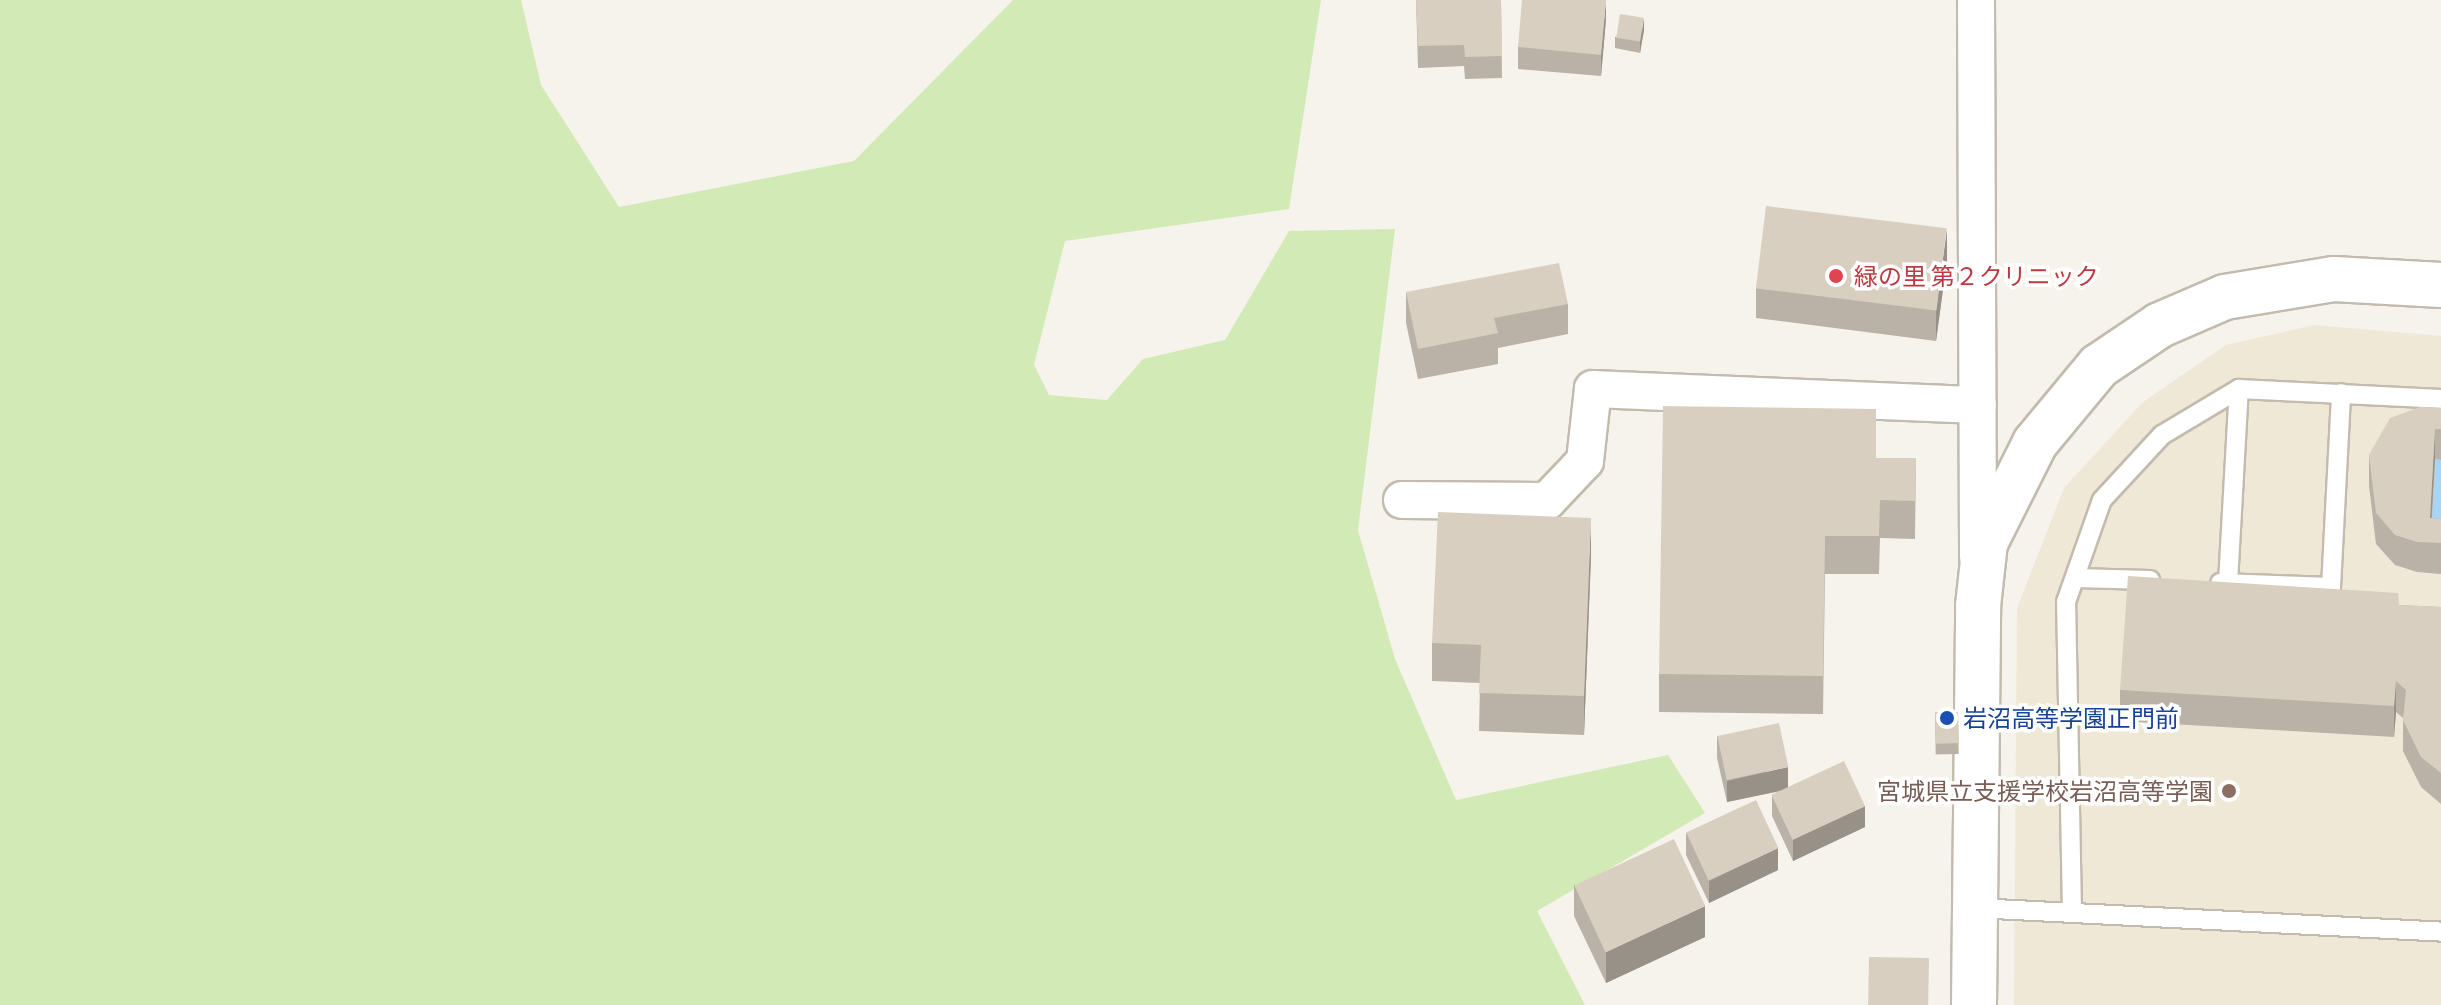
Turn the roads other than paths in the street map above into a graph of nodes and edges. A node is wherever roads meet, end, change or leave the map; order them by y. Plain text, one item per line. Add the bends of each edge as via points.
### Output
1 (1976, 0) edge
2 (2441, 285) edge
3 (2239, 389) junction
4 (2341, 393) junction
5 (2441, 399) edge
6 (1978, 405) junction
7 (1402, 500) dead end
8 (2075, 578) junction
9 (2167, 581) edge
10 (2198, 582) edge
11 (2228, 583) junction
12 (1978, 606) junction
13 (1975, 908) junction
14 (2072, 911) junction
15 (2441, 932) edge
16 (1974, 1005) edge

1 - 6 street
2 - 12 street via 2334,279 2225,297 2160,325 2099,366 2035,443 1985,543
3 - 4 lane
3 - 8 lane via 2162,435 2102,500
3 - 11 lane
4 - 5 lane
4 - 11 lane via 2339,589
6 - 7 street via 1593,389 1585,461 1547,501
6 - 12 street
8 - 9 lane
8 - 14 lane via 2066,602
10 - 11 lane
12 - 13 street
13 - 14 lane
13 - 16 street
14 - 15 lane

